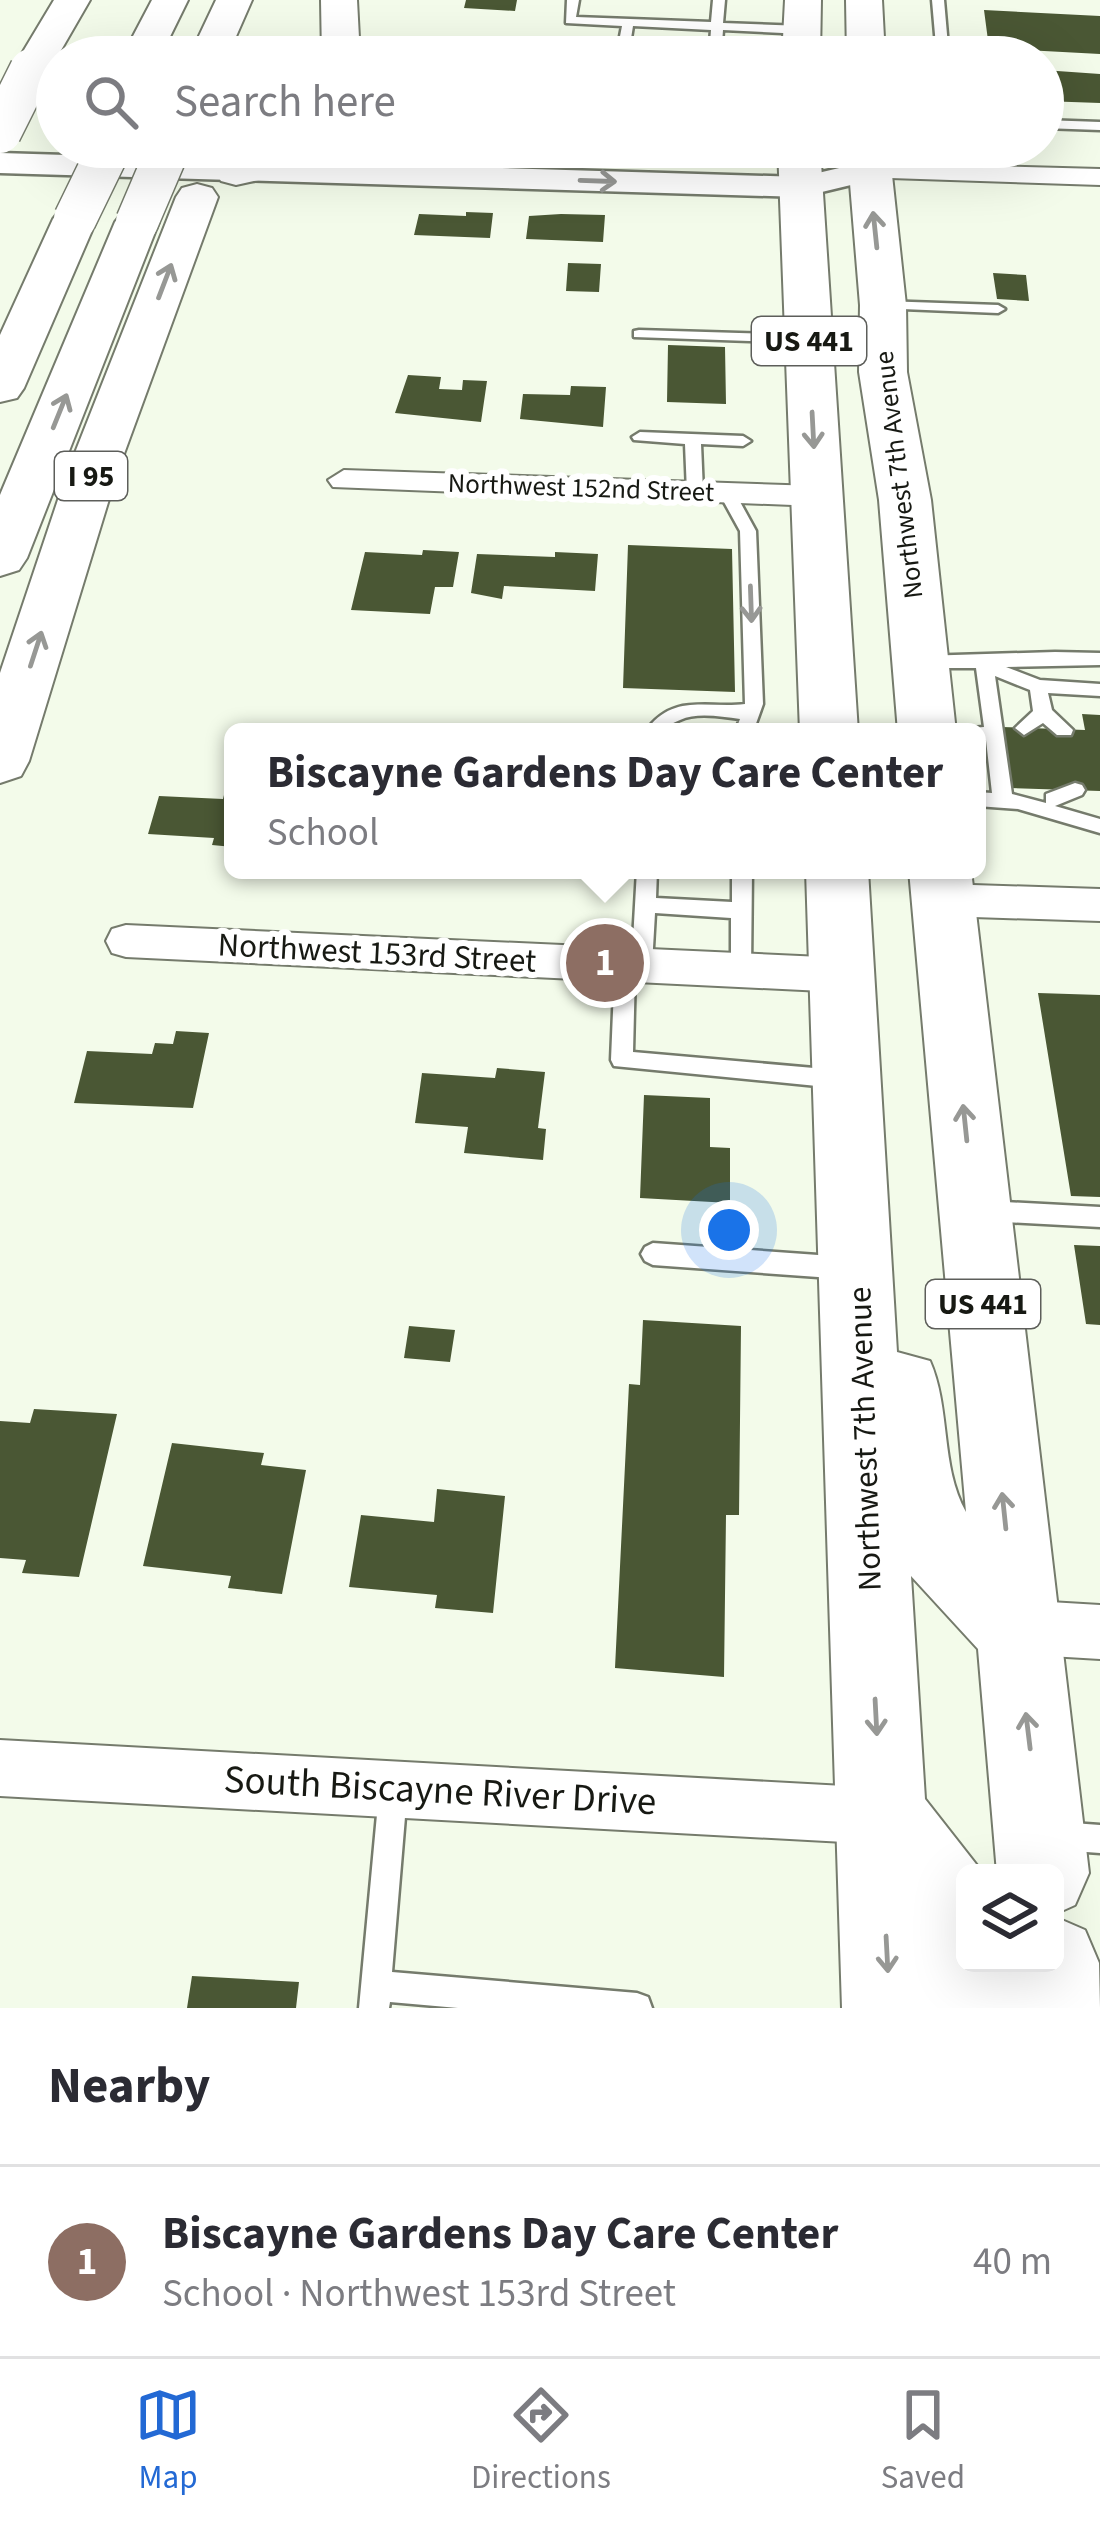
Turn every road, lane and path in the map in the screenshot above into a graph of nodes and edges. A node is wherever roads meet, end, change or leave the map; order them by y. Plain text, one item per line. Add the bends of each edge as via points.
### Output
1 (72, 0) edge
2 (170, 0) edge
3 (181, 0) edge
4 (234, 0) edge
5 (339, 0) edge
6 (573, 0) edge
7 (719, 0) edge
8 (864, 0) edge
9 (938, 0) edge
10 (628, 23) junction
11 (718, 27) junction
12 (802, 29) edge
13 (51, 36) edge
14 (152, 36) edge
15 (163, 36) edge
16 (218, 36) edge
17 (340, 36) edge
18 (626, 36) edge
19 (716, 36) edge
20 (865, 36) edge
21 (941, 36) edge
22 (36, 63) edge
23 (1064, 125) edge
24 (1100, 126) edge
25 (13, 132) edge
26 (0, 164) edge
27 (36, 165) edge
28 (88, 168) edge
29 (98, 168) edge
30 (108, 168) edge
31 (160, 168) edge
32 (447, 168) edge
33 (792, 168) edge
34 (869, 168) edge
35 (984, 168) edge
36 (217, 172) edge
37 (1100, 177) edge
38 (68, 218) junction
39 (883, 305) junction
40 (998, 309) dead end
41 (639, 334) dead end
42 (808, 339) junction
43 (0, 356) edge
44 (0, 388) edge
45 (640, 437) dead end
46 (693, 439) junction
47 (743, 441) dead end
48 (344, 480) dead end
49 (711, 492) junction
50 (817, 496) junction
51 (0, 558) edge
52 (823, 611) junction
53 (1100, 659) edge
54 (920, 662) junction
55 (985, 665) junction
56 (1038, 686) junction
57 (1100, 689) edge
58 (1042, 713) junction
59 (747, 722) edge
60 (662, 723) edge
61 (829, 723) edge
62 (860, 723) edge
63 (926, 723) edge
64 (986, 723) edge
65 (1024, 728) dead end
66 (1064, 730) dead end
67 (986, 734) edge
68 (0, 760) edge
69 (1075, 790) dead end
70 (986, 800) edge
71 (1048, 800) junction
72 (1003, 801) junction
73 (1100, 826) edge
74 (646, 879) edge
75 (742, 879) edge
76 (838, 879) edge
77 (931, 880) edge
78 (645, 905) junction
79 (1099, 909) edge
80 (742, 911) junction
81 (126, 941) dead end
82 (633, 965) junction
83 (741, 970) junction
84 (843, 975) junction
85 (848, 1080) junction
86 (974, 1210) junction
87 (1100, 1217) edge
88 (653, 1254) dead end
89 (859, 1269) junction
90 (1016, 1628) junction
91 (1100, 1631) edge
92 (0, 1768) edge
93 (394, 1788) junction
94 (881, 1816) junction
95 (1061, 1849) edge
96 (956, 1918) edge
97 (977, 1972) edge
98 (1053, 1972) edge
99 (375, 1997) edge
100 (637, 2008) edge
101 (890, 2008) edge
102 (980, 2008) edge
103 (1056, 2008) edge

1 - 13 main road, bridge
2 - 14 main road
3 - 15 main road
4 - 16 main road
5 - 17 main road
6 - 10 lane via 569,20
7 - 11 lane
8 - 20 main road
9 - 21 lane
10 - 11 lane
10 - 18 lane
11 - 12 lane
11 - 19 lane
22 - 25 main road, bridge
23 - 24 lane
26 - 27 street
28 - 38 main road
29 - 38 main road, bridge
30 - 36 street
51 -> 31 main road, bridge
36 -> 32 street
33 - 42 main road, US 441
39 -> 34 main road, Northwest 7th Avenue / US 441
35 - 37 street
68 -> 36 main road, I 95 via 92,473
38 - 43 main road
38 - 44 main road
39 - 40 lane
39 - 54 main road, Northwest 7th Avenue / US 441 via 883,372
41 - 42 lane
42 -> 50 main road, US 441
45 - 46 lane
46 - 47 lane
46 - 49 lane
48 - 49 street, Northwest 152nd Street
49 - 50 street, Northwest 152nd Street
49 -> 59 lane via 748,531
50 - 52 main road, US 441
52 - 61 main road, US 441
52 - 62 main road via 855,664
53 - 55 lane via 1035,655
54 - 55 lane
54 - 63 main road, Northwest 7th Avenue / US 441
55 - 56 lane
55 - 64 lane
56 - 57 lane
56 - 58 lane
58 - 65 lane
58 - 66 lane
59 - 60 lane via 685,709
67 - 72 lane
69 - 71 lane
70 - 72 lane
71 - 72 lane
71 - 73 lane
74 - 78 lane
75 - 80 lane
76 - 84 main road, Northwest 7th Avenue
77 - 79 street
86 -> 77 main road, US 441
78 - 80 lane
78 - 82 lane
80 - 83 lane
81 - 82 street, Northwest 153rd Street
82 - 83 street, Northwest 153rd Street
82 - 85 lane via 622,1060
83 - 84 street, Northwest 153rd Street
84 - 85 main road, Northwest 7th Avenue
85 - 89 main road, Northwest 7th Avenue
86 - 87 lane
90 -> 86 main road, US 441
88 - 89 lane
89 - 90 main road via 890,1288 909,1465 928,1532 966,1585
89 -> 94 main road, Northwest 7th Avenue
90 - 91 street
95 -> 90 main road, US 441
92 - 93 street, South Biscayne River Drive
93 - 94 street, South Biscayne River Drive
93 - 99 lane
94 - 96 main road
94 -> 101 main road, Northwest 7th Avenue
97 - 102 main road
98 - 103 main road
99 - 100 lane

